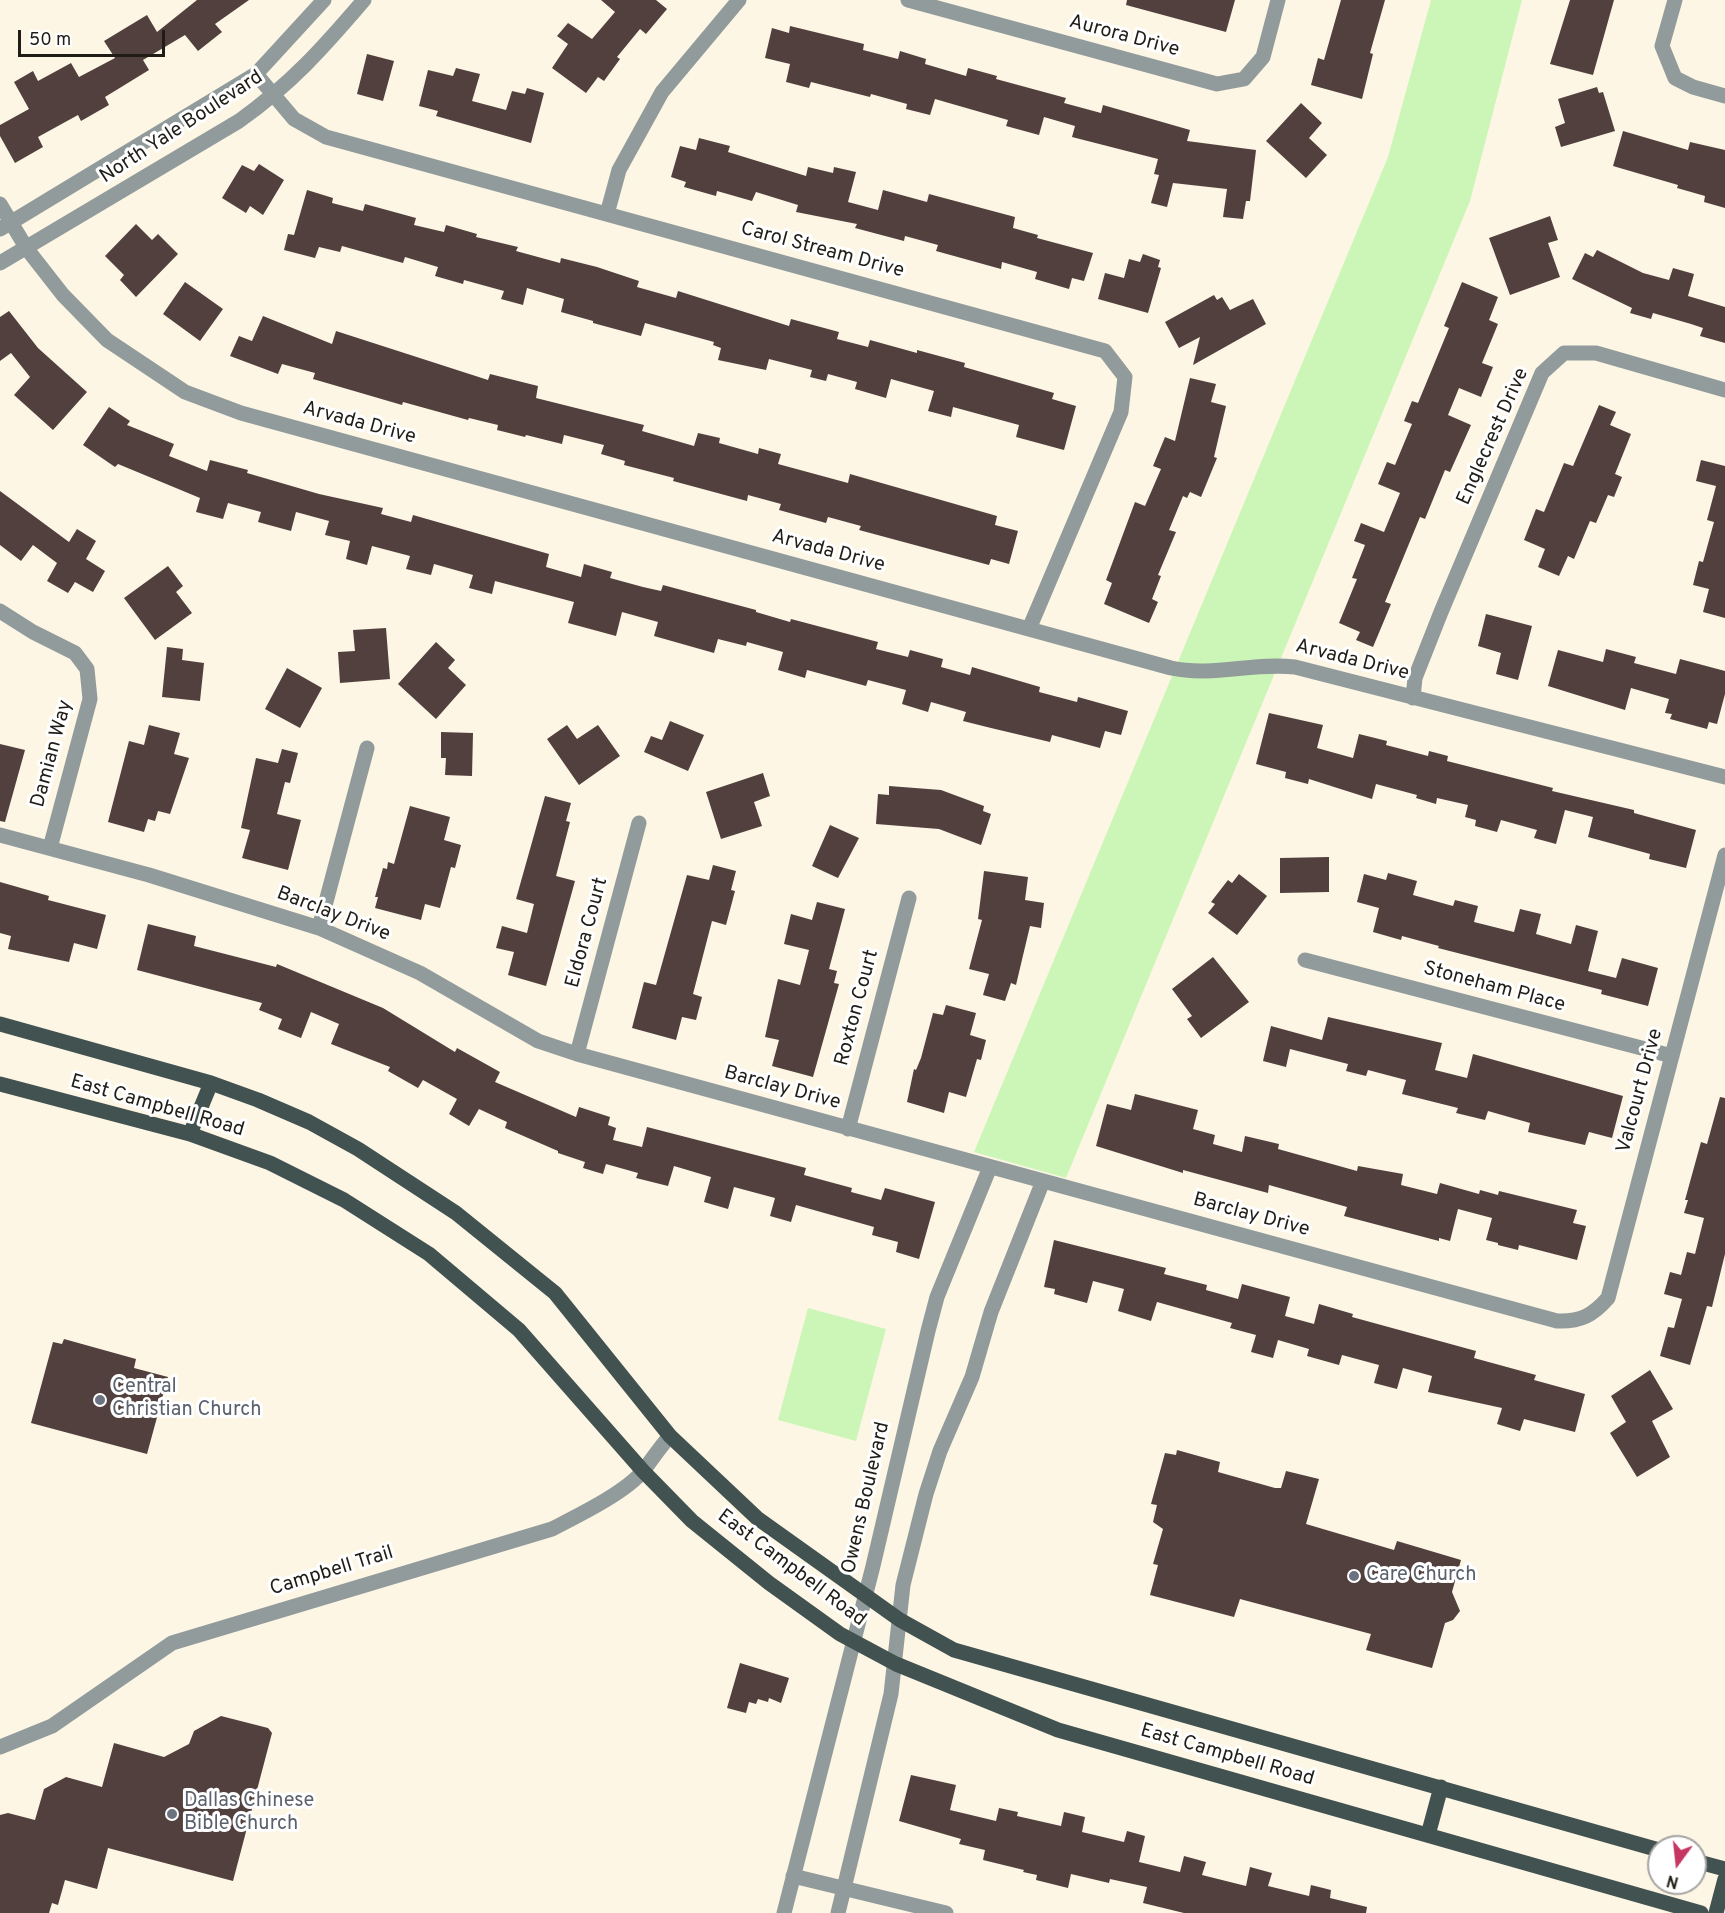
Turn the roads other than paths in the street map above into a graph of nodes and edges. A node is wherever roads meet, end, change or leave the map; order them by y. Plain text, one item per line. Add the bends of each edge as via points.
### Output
1 (324, 0) edge
2 (364, 0) edge
3 (739, 0) edge
4 (908, 0) edge
5 (1278, 0) edge
6 (1675, 0) edge
7 (256, 74) junction
8 (274, 96) junction
9 (1725, 96) edge
10 (0, 204) edge
11 (607, 214) junction
12 (6, 226) edge
13 (27, 249) junction
14 (0, 263) edge
15 (1725, 390) edge
16 (0, 610) edge
17 (1029, 629) junction
18 (1413, 698) junction
19 (367, 748) dead end
20 (1725, 777) edge
21 (639, 823) dead end
22 (0, 835) edge
23 (50, 848) junction
24 (1725, 855) edge
25 (909, 898) dead end
26 (319, 928) junction
27 (1305, 960) dead end
28 (0, 1024) edge
29 (577, 1054) junction
30 (1672, 1056) junction
31 (211, 1083) junction
32 (0, 1084) edge
33 (848, 1129) junction
34 (190, 1134) junction
35 (990, 1167) junction
36 (1043, 1181) junction
37 (1575, 1322) joint
38 (670, 1436) junction
39 (643, 1471) junction
40 (866, 1596) junction
41 (900, 1620) junction
42 (854, 1642) junction
43 (896, 1664) junction
44 (0, 1747) edge
45 (1441, 1787) junction
46 (1428, 1835) junction
47 (1647, 1847) edge
48 (1707, 1864) edge
49 (1725, 1869) edge
50 (793, 1876) junction
51 (1725, 1879) edge
52 (844, 1888) junction
53 (784, 1913) edge
54 (838, 1913) edge
55 (946, 1913) edge
56 (1701, 1913) edge
57 (1716, 1913) edge

1 - 7 street, North Yale Boulevard
2 - 8 street, North Yale Boulevard via 311,62
3 - 11 street via 662,92 619,170
4 - 5 street, Aurora Drive via 1217,84 1244,79 1263,57
6 - 9 street via 1662,46 1675,78
7 - 8 street, Carol Stream Drive
7 - 12 street, North Yale Boulevard
8 - 11 street, Carol Stream Drive via 294,119 326,137
8 - 13 street, North Yale Boulevard
10 - 12 street, Arvada Drive
11 - 17 street, Carol Stream Drive via 1105,351 1125,377 1122,412
12 - 13 street, Arvada Drive
13 - 14 street, North Yale Boulevard
13 - 17 street, Arvada Drive via 63,295 107,340 185,392 241,413
15 - 18 street, Englecrest Drive via 1596,353 1564,353 1542,373 1441,612 1415,678
16 - 23 street, Damian Way via 33,632 75,652 87,669 90,699
17 - 18 street, Arvada Drive via 1187,672 1271,664
18 - 20 street, Arvada Drive
19 - 26 street
21 - 29 street, Eldora Court
22 - 23 street, Barclay Drive
23 - 26 street, Barclay Drive
24 - 30 street, Valcourt Drive
25 - 33 street, Roxton Court
26 - 29 street, Barclay Drive via 420,973 538,1041
27 - 30 street, Stoneham Place
28 - 31 main road, East Campbell Road
29 - 33 street, Barclay Drive
30 - 37 street, Valcourt Drive via 1608,1298 1594,1314
31 - 34 main road
31 - 38 main road, East Campbell Road via 309,1122 456,1212 555,1293
32 - 34 main road, East Campbell Road
33 - 35 street, Barclay Drive
34 - 39 main road, East Campbell Road via 291,1174 344,1200 429,1254 519,1330
35 - 36 street, Barclay Drive
35 - 40 street, Owens Boulevard via 937,1298
36 - 37 street, Barclay Drive via 1557,1321
36 - 41 street via 992,1312 972,1377 939,1451 903,1585
38 - 39 street, Campbell Trail
38 - 40 main road, East Campbell Road via 757,1518
39 - 42 main road, East Campbell Road via 700,1527 769,1583
39 - 44 street, Campbell Trail via 603,1501 552,1529 172,1643 52,1726
40 - 41 main road, East Campbell Road
40 - 42 street, Owens Boulevard
41 - 43 street
41 - 45 main road, East Campbell Road via 954,1650
42 - 43 main road, East Campbell Road
42 - 50 street, Owens Boulevard
43 - 46 main road, East Campbell Road via 1058,1730
43 - 52 street
45 - 46 main road
45 - 47 main road, East Campbell Road
46 - 56 main road, East Campbell Road
48 - 49 main road
50 - 52 street
50 - 53 street, Owens Boulevard
51 - 57 main road
52 - 54 street
52 - 55 street

